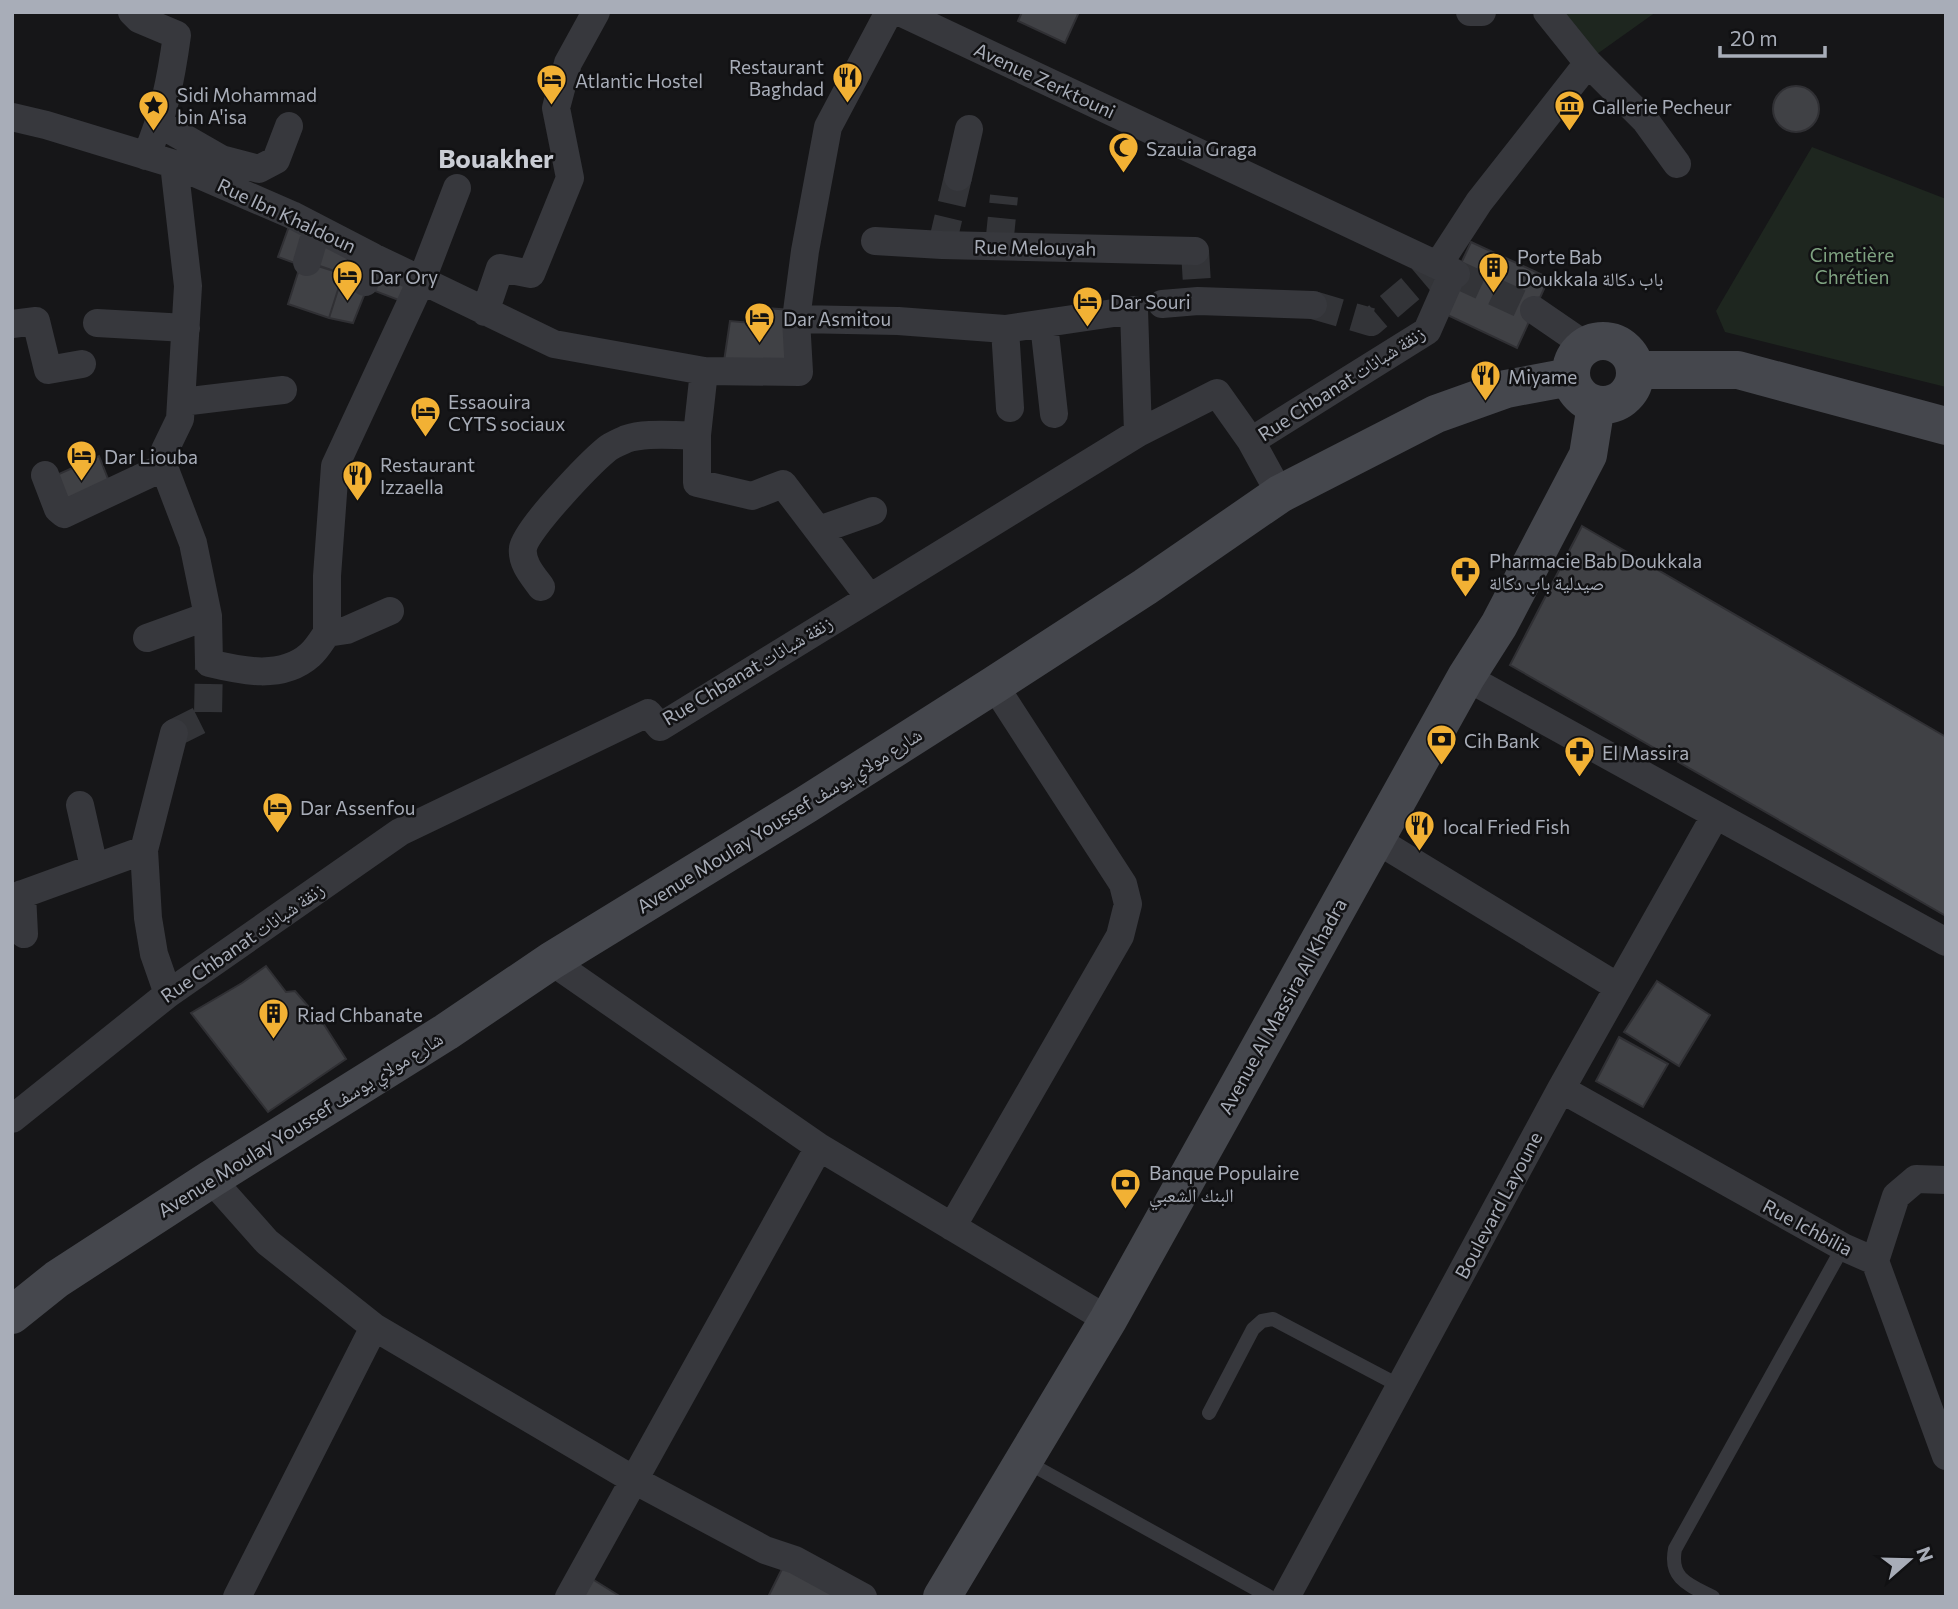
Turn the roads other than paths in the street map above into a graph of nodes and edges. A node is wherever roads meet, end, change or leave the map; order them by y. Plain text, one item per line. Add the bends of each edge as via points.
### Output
1 (596, 12) edge
2 (888, 12) edge
3 (900, 12) edge
4 (1470, 12) edge
5 (1482, 12) edge
6 (1547, 12) edge
7 (138, 15) edge
8 (1588, 63) junction
9 (12, 117) edge
10 (160, 124) junction
11 (289, 126) dead end
12 (969, 130) dead end
13 (146, 156) junction
14 (174, 164) junction
15 (1677, 164) dead end
16 (218, 170) junction
17 (958, 177) tunnel mouth
18 (457, 188) dead end
19 (328, 226) junction
20 (875, 241) dead end
21 (1195, 251) dead end
22 (307, 262) dead end
23 (1449, 270) junction
24 (422, 279) junction
25 (1162, 304) dead end
26 (1313, 305) tunnel mouth
27 (1534, 310) tunnel mouth
28 (485, 312) junction
29 (796, 319) junction
30 (97, 323) dead end
31 (12, 324) edge
32 (1044, 324) junction
33 (186, 328) junction
34 (1005, 329) junction
35 (1578, 361) junction
36 (82, 363) dead end
37 (1636, 370) junction
38 (704, 371) junction
39 (283, 390) dead end
40 (182, 401) junction
41 (1595, 405) junction
42 (1010, 408) dead end
43 (1054, 414) dead end
44 (1946, 426) edge
45 (1138, 433) junction
46 (697, 435) junction
47 (1251, 441) junction
48 (164, 467) junction
49 (45, 475) dead end
50 (1280, 494) junction
51 (873, 511) dead end
52 (819, 530) junction
53 (541, 587) dead end
54 (869, 597) junction
55 (390, 611) dead end
56 (208, 615) junction
57 (327, 633) junction
58 (147, 638) dead end
59 (1465, 677) junction
60 (995, 685) junction
61 (174, 733) dead end
62 (80, 805) dead end
63 (1715, 816) junction
64 (1375, 839) junction
65 (144, 850) junction
66 (94, 867) junction
67 (17, 896) edge
68 (24, 933) dead end
69 (1946, 942) edge
70 (551, 961) junction
71 (1618, 987) junction
72 (168, 993) junction
73 (1561, 1089) junction
74 (12, 1119) edge
75 (819, 1147) junction
76 (211, 1179) junction
77 (1946, 1180) edge
78 (952, 1227) junction
79 (1843, 1247) junction
80 (1875, 1261) junction
81 (12, 1315) edge
82 (1108, 1320) junction
83 (374, 1327) junction
84 (1400, 1386) junction
85 (1937, 1405) edge
86 (1209, 1413) dead end
87 (1946, 1456) edge
88 (1024, 1460) junction
89 (634, 1480) junction
90 (237, 1597) edge
91 (569, 1597) edge
92 (863, 1597) edge
93 (942, 1597) edge
94 (1270, 1597) edge
95 (1286, 1597) edge
96 (1713, 1597) edge

1 - 28 street via 568,63 556,108 570,178 531,274 500,268
2 - 29 street via 828,127
3 - 23 street, Avenue Zerktouni
4 - 5 street
6 - 8 street
7 - 10 street via 177,35
8 - 15 street via 1645,120
8 - 23 street, Rue Chbanat زنقة شبانات via 1479,202
9 - 13 street, Rue Ibn Khaldoun
10 - 13 street
10 - 16 street
11 - 16 street via 276,160 259,169
12 - 17 street
13 - 14 street, Rue Ibn Khaldoun
14 - 16 street, Rue Ibn Khaldoun
14 - 33 street via 188,286
16 - 19 street, Rue Ibn Khaldoun
18 - 24 street
19 - 22 street
19 - 24 street, Rue Ibn Khaldoun via 369,270
20 - 21 street, Rue Melouyah
23 - 47 street, Rue Chbanat زنقة شبانات via 1427,331
24 - 28 street, Rue Ibn Khaldoun
24 - 57 street via 335,466
25 - 26 street
27 - 35 street
28 - 38 street, Rue Ibn Khaldoun via 554,344
29 - 34 street
29 - 38 street, Rue Ibn Khaldoun via 799,372
30 - 33 street
31 - 36 street via 36,321 48,370
32 - 34 street
32 - 43 street
32 - 45 street via 1134,310
33 - 40 street
34 - 42 street
35 - 37 street via 1601,340 1618,344 1631,355
35 - 41 street via 1574,389
35 - 50 street, Avenue Moulay Youssef شارع مولاي يوسف via 1436,414
37 - 41 street via 1629,394 1608,406
37 - 44 street via 1738,370
38 - 46 street
39 - 40 street
40 - 48 street via 180,419 164,450
41 - 59 street, Avenue Al Massira Al Khadra via 1588,455 1499,625
45 - 47 street, Rue Chbanat زنقة شبانات via 1217,393
45 - 54 street, Rue Chbanat زنقة شبانات
46 - 52 street via 697,483 751,496 783,484
46 - 53 street via 628,438 609,447 586,469 525,544 524,560
47 - 50 street
48 - 49 street via 64,514
48 - 56 street via 193,543
50 - 60 street, Avenue Moulay Youssef شارع مولاي يوسف
51 - 52 street
52 - 54 street
54 - 72 street, Rue Chbanat زنقة شبانات via 660,727 648,713 400,832
55 - 57 street
56 - 57 street via 209,663 259,672 279,670 311,655
56 - 58 street
59 - 63 street
59 - 64 street, Avenue Al Massira Al Khadra
60 - 70 street, Avenue Moulay Youssef شارع مولاي يوسف
60 - 78 street via 1123,884 1128,904 1120,936
61 - 65 street
62 - 66 street
63 - 69 street
63 - 71 street, Boulevard Layoune
64 - 71 street
64 - 82 street, Avenue Al Massira Al Khadra
65 - 66 street
65 - 72 street via 152,942
66 - 67 street
67 - 68 street
70 - 75 street
70 - 76 street, Avenue Moulay Youssef شارع مولاي يوسف
71 - 73 street, Boulevard Layoune
72 - 74 street, Rue Chbanat زنقة شبانات
73 - 79 street, Rue Ichbilia
73 - 84 street, Boulevard Layoune
75 - 78 street
75 - 89 street
76 - 81 street, Avenue Moulay Youssef شارع مولاي يوسف via 57,1279
76 - 83 street via 267,1242
77 - 80 street via 1916,1179 1896,1196
78 - 82 street
79 - 80 street, Rue Ichbilia
79 - 96 lane via 1675,1549 1677,1575
80 - 85 street, Rue Ichbilia
82 - 88 street, Avenue Al Massira Al Khadra
83 - 89 street
83 - 90 street
84 - 86 lane via 1273,1319 1254,1329
84 - 95 street, Boulevard Layoune
85 - 87 street, Rue Ichbilia
88 - 93 street, Avenue Al Massira Al Khadra
88 - 94 lane
89 - 91 street
89 - 92 street

